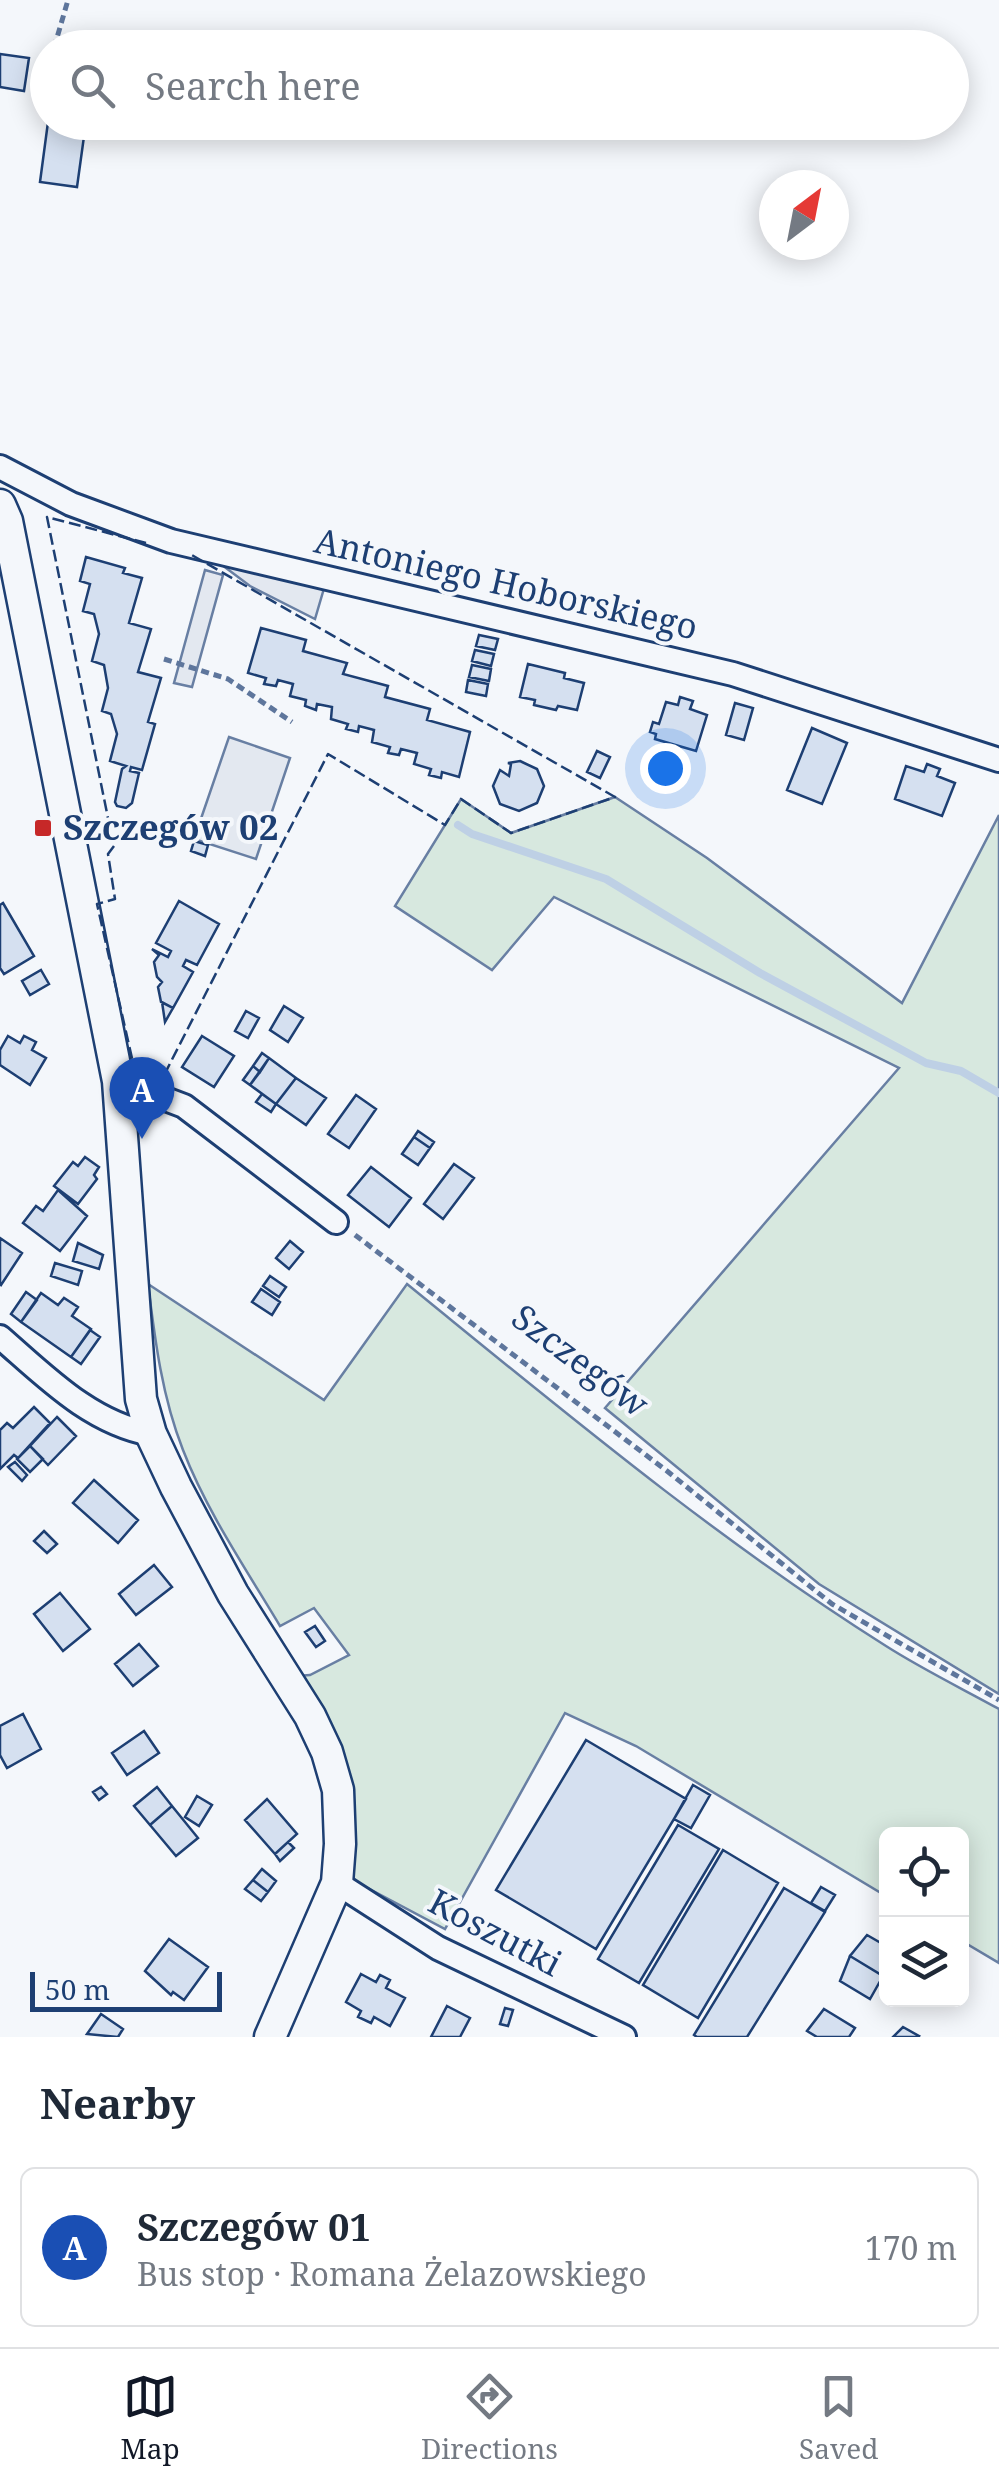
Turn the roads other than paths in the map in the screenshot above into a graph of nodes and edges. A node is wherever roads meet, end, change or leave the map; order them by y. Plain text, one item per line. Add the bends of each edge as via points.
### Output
1 (0, 467) edge
2 (0, 505) edge
3 (999, 760) edge
4 (118, 1081) junction
5 (336, 1222) road end
6 (0, 1337) edge
7 (151, 1434) junction
8 (337, 1884) junction
9 (270, 2037) edge
10 (624, 2037) edge

1 - 3 street, Antoniego Hoborskiego via 71,504 171,540 733,674
2 - 4 street
4 - 5 street via 184,1106
4 - 7 street via 141,1399
6 - 7 street via 77,1402 126,1430
7 - 8 street via 233,1594 327,1752 338,1790
8 - 9 street
8 - 10 street, Koszutki via 438,1948

